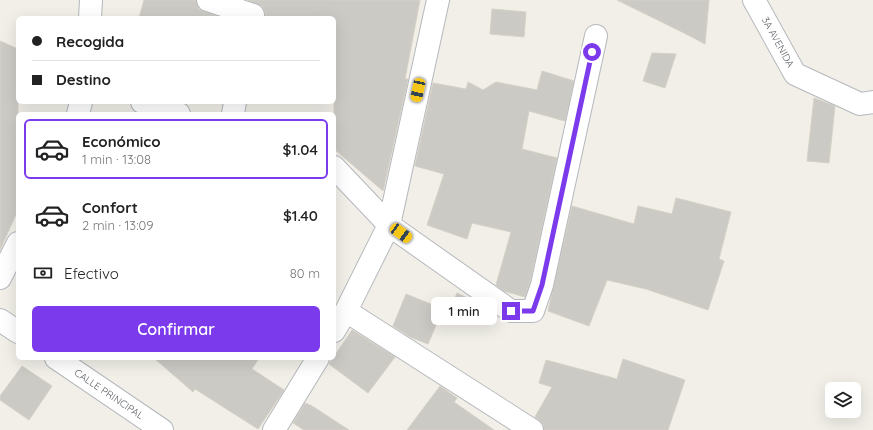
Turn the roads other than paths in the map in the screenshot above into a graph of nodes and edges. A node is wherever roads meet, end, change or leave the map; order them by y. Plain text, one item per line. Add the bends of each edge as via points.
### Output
1 (91, 0) edge
2 (208, 0) edge
3 (438, 0) edge
4 (754, 0) edge
5 (254, 11) edge
6 (90, 16) edge
7 (596, 36) dead end
8 (873, 102) edge
9 (148, 104) edge
10 (173, 112) edge
11 (336, 169) edge
12 (389, 225) junction
13 (16, 247) edge
14 (0, 278) edge
15 (346, 311) junction
16 (0, 320) edge
17 (336, 328) edge
18 (16, 331) edge
19 (59, 360) edge
20 (317, 360) edge
21 (162, 430) edge
22 (274, 430) edge
23 (532, 430) edge

1 - 6 street
2 - 5 street
3 - 12 street
4 - 8 street, 3A AVENIDA via 795,74 860,104
7 - 12 street via 542,285 533,311 511,311
9 - 10 street
11 - 12 street
12 - 15 street
13 - 14 street
15 - 17 street
15 - 23 street
16 - 18 street
19 - 21 street, CALLE PRINCIPAL
20 - 22 street

